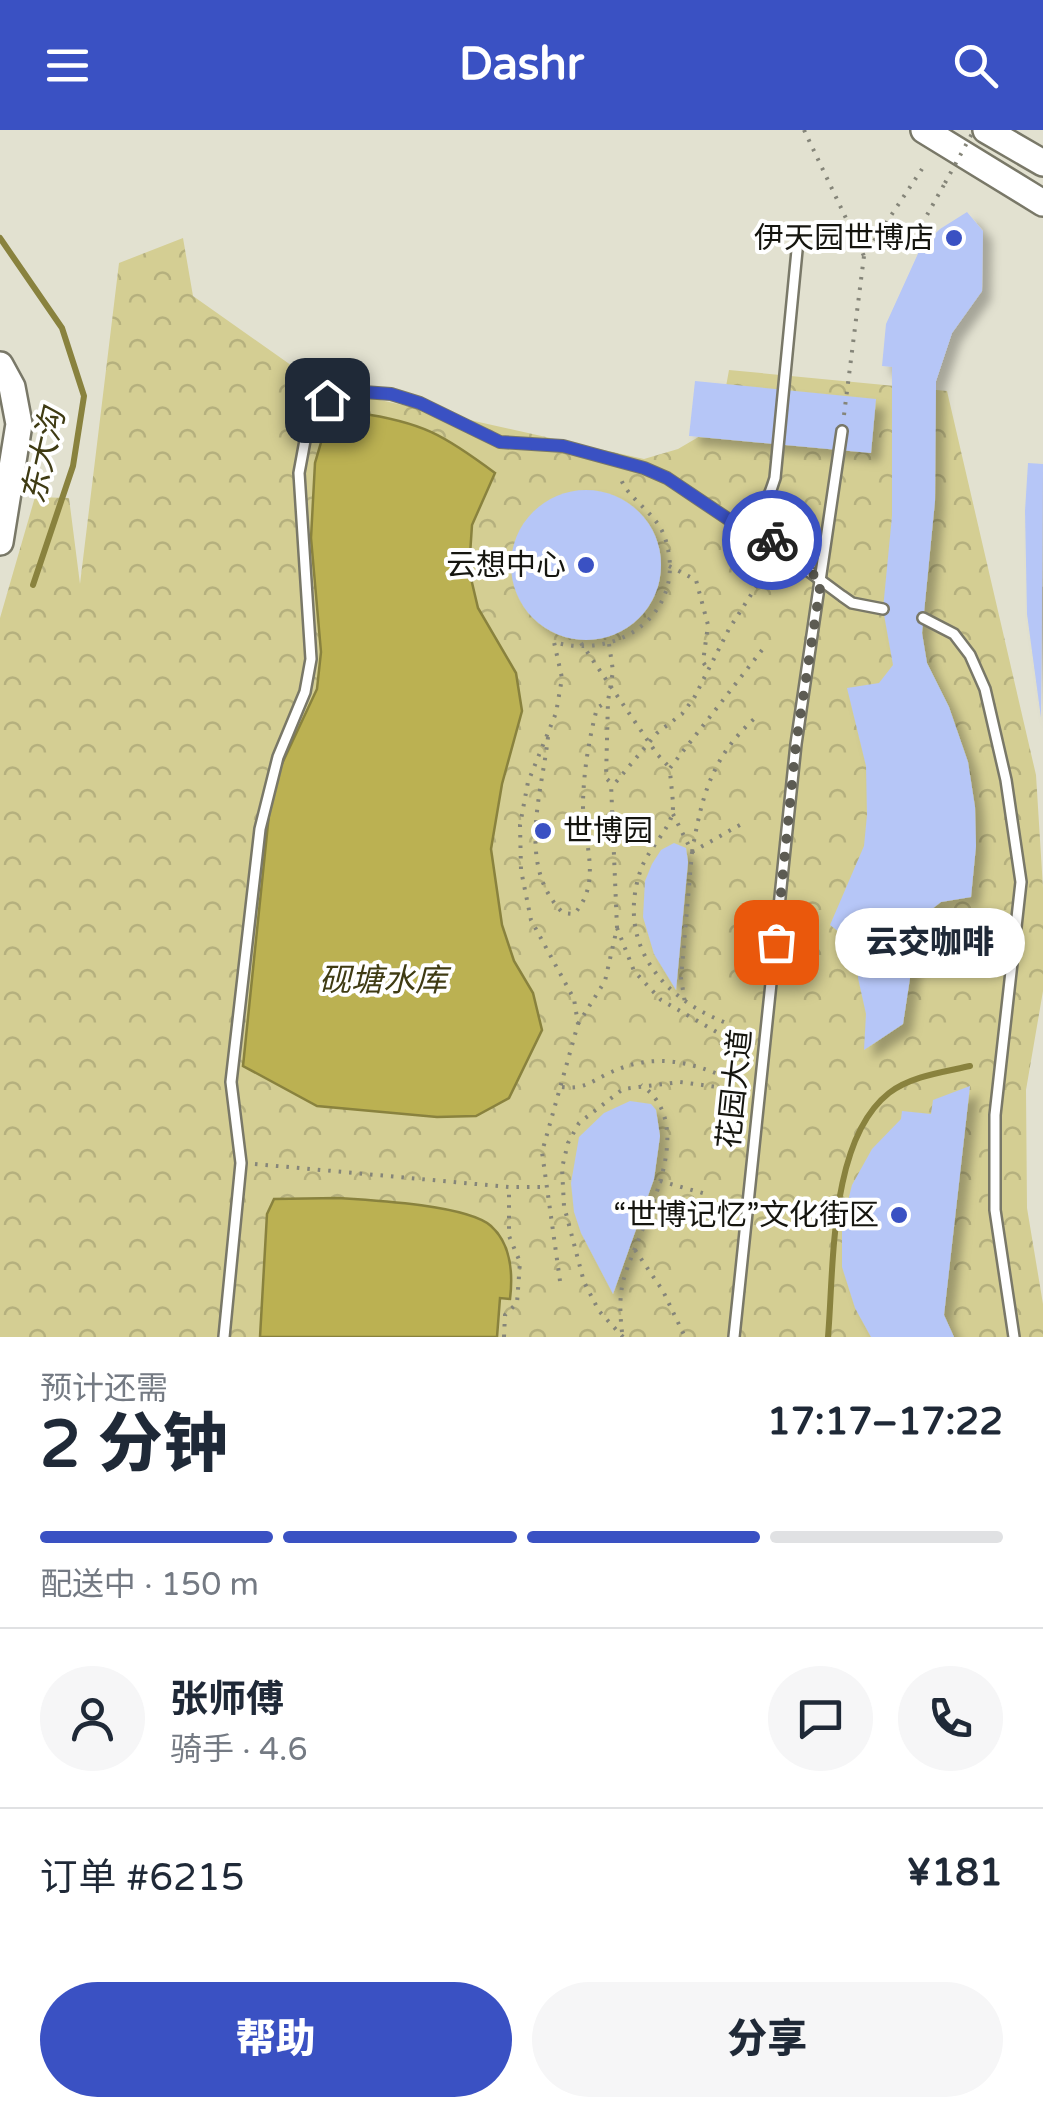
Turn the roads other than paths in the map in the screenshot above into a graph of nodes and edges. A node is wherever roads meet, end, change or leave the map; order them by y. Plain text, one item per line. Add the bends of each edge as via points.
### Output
1 (924, 130) edge
2 (986, 130) edge
3 (1043, 163) edge
4 (1043, 203) edge
5 (798, 240) dead end
6 (0, 365) edge
7 (842, 431) road end
8 (754, 516) junction
9 (0, 542) edge
10 (821, 581) junction
11 (883, 609) dead end
12 (923, 618) dead end
13 (224, 1337) edge
14 (734, 1337) edge
15 (1014, 1337) edge

1 - 4 main road
2 - 3 main road
5 - 8 lane via 775,478
6 - 9 main road via 19,424
7 - 10 lane, 花园大道
8 - 10 lane via 780,550
8 - 13 lane via 731,521 644,468 563,446 500,442 391,394 327,400 313,415 299,472 312,659 260,829 230,1082 241,1163
10 - 11 lane via 852,603
10 - 14 lane, 花园大道 via 796,744
12 - 15 lane via 954,634 985,689 1020,882 995,1114 995,1210

